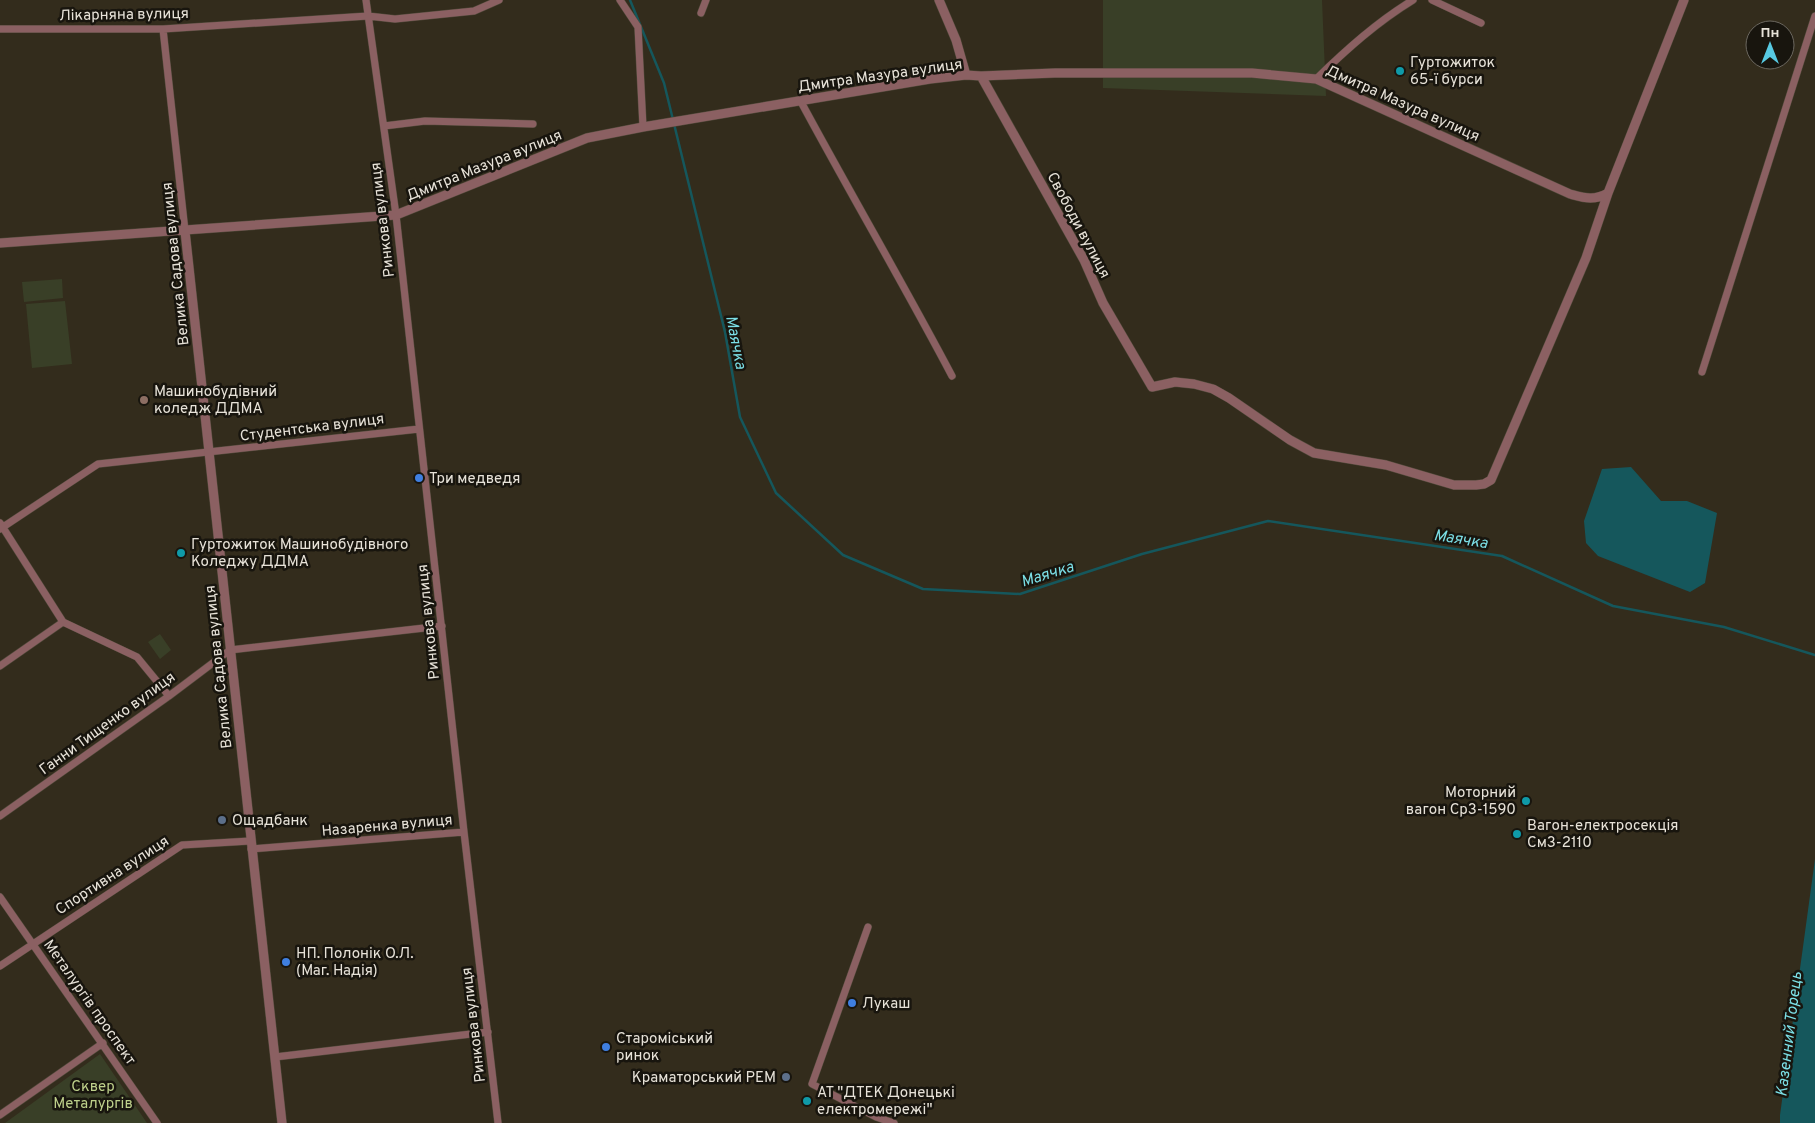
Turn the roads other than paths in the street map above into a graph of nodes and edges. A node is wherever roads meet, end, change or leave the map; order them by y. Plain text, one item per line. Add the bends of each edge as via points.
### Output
1 (366, 0) edge
2 (499, 0) edge
3 (620, 0) edge
4 (706, 0) edge
5 (939, 0) edge
6 (1413, 0) edge
7 (1432, 0) edge
8 (1684, 0) edge
9 (701, 14) dead end
10 (368, 16) junction
11 (1815, 16) edge
12 (1480, 23) dead end
13 (0, 29) edge
14 (163, 29) junction
15 (966, 75) junction
16 (981, 76) junction
17 (1316, 79) junction
18 (800, 100) junction
19 (533, 124) dead end
20 (384, 126) junction
21 (647, 126) junction
22 (1608, 193) junction
23 (396, 215) junction
24 (185, 231) junction
25 (0, 243) edge
26 (1702, 372) dead end
27 (952, 376) dead end
28 (419, 429) junction
29 (209, 453) junction
30 (1, 526) edge
31 (63, 622) junction
32 (442, 626) junction
33 (230, 650) junction
34 (0, 666) edge
35 (169, 696) junction
36 (0, 816) edge
37 (464, 832) junction
38 (251, 845) junction
39 (0, 897) edge
40 (868, 926) dead end
41 (33, 943) junction
42 (0, 966) edge
43 (488, 1032) junction
44 (103, 1043) junction
45 (275, 1057) junction
46 (0, 1116) edge
47 (874, 1120) edge
48 (157, 1123) edge
49 (282, 1123) edge
50 (498, 1123) edge
51 (894, 1123) edge

1 - 10 street, Ринкова вулиця
2 - 10 street, Лікарняна вулиця via 474,11 394,19
3 - 21 street via 638,27
4 - 9 street
5 - 15 street
6 - 17 street via 1364,34
7 - 12 street
8 - 22 street
10 - 14 street, Лікарняна вулиця
10 - 20 street, Ринкова вулиця
11 - 26 street
13 - 14 street, Лікарняна вулиця
14 - 24 street, Велика Садова вулиця
15 - 16 street, Дмитра Мазура вулиця
15 - 18 street, Дмитра Мазура вулиця
16 - 17 street, Дмитра Мазура вулиця via 1252,74
16 - 22 street, Свободи вулиця via 1152,387 1175,382 1213,389 1314,453 1386,464 1454,485 1476,486 1490,480 1586,258
17 - 22 street, Дмитра Мазура вулиця via 1570,194 1590,199
18 - 21 street, Дмитра Мазура вулиця
18 - 27 street
19 - 20 street via 425,121
20 - 23 street, Ринкова вулиця
21 - 23 street, Дмитра Мазура вулиця via 587,138
23 - 24 street, Дмитра Мазура вулиця
23 - 28 street, Ринкова вулиця
24 - 25 street, Дмитра Мазура вулиця
24 - 29 street, Велика Садова вулиця
28 - 29 street, Студентська вулиця
28 - 32 street, Ринкова вулиця
29 - 30 street, Студентська вулиця via 98,464
29 - 33 street, Велика Садова вулиця
30 - 31 street
31 - 34 street
31 - 35 street via 136,656
32 - 33 street
32 - 37 street, Ринкова вулиця
33 - 35 street, Ганни Тищенко вулиця
33 - 38 street, Велика Садова вулиця
35 - 36 street, Ганни Тищенко вулиця
37 - 38 street, Назаренка вулиця
37 - 43 street, Ринкова вулиця
38 - 41 street, Спортивна вулиця via 182,845
38 - 45 street, Велика Садова вулиця
39 - 41 street, Металургів проспект
40 - 47 street via 812,1084
41 - 42 street, Спортивна вулиця
41 - 44 street, Металургів проспект
43 - 45 street
43 - 50 street, Ринкова вулиця
44 - 46 street
44 - 48 street, Металургів проспект
45 - 49 street, Велика Садова вулиця
47 - 51 street

